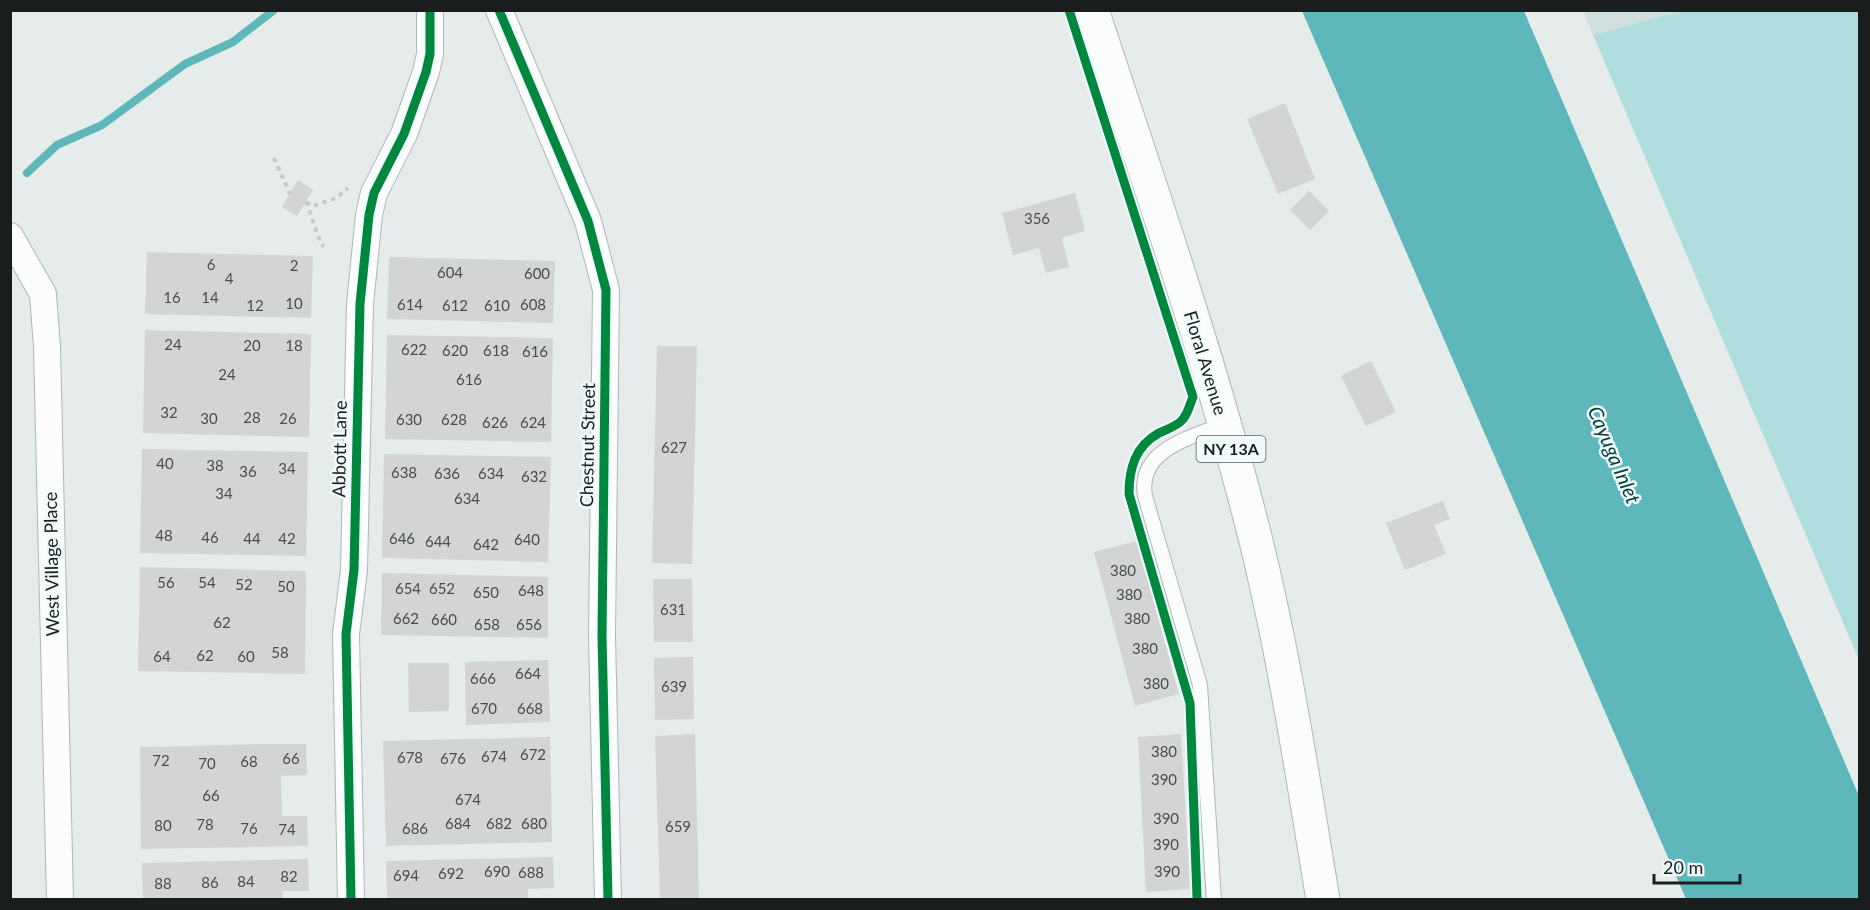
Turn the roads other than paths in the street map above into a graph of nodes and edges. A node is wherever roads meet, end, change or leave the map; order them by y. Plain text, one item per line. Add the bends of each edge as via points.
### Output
1 (430, 10) edge
2 (499, 10) edge
3 (1092, 10) edge
4 (10, 236) edge
5 (1224, 424) junction
6 (60, 900) edge
7 (351, 900) edge
8 (608, 900) edge
9 (1214, 900) edge
10 (1323, 900) edge

1 - 7 street, Abbott Lane via 426,72 404,134 374,193 360,304 354,570 346,634
2 - 8 street, Chestnut Street via 588,222 606,290 602,635
3 - 5 main road, Floral Avenue / NY 13A
4 - 6 street, West Village Place via 43,294 47,347
5 - 9 lane via 1165,450 1149,465 1144,481 1145,496 1200,685
5 - 10 main road, Floral Avenue / NY 13A via 1279,638

